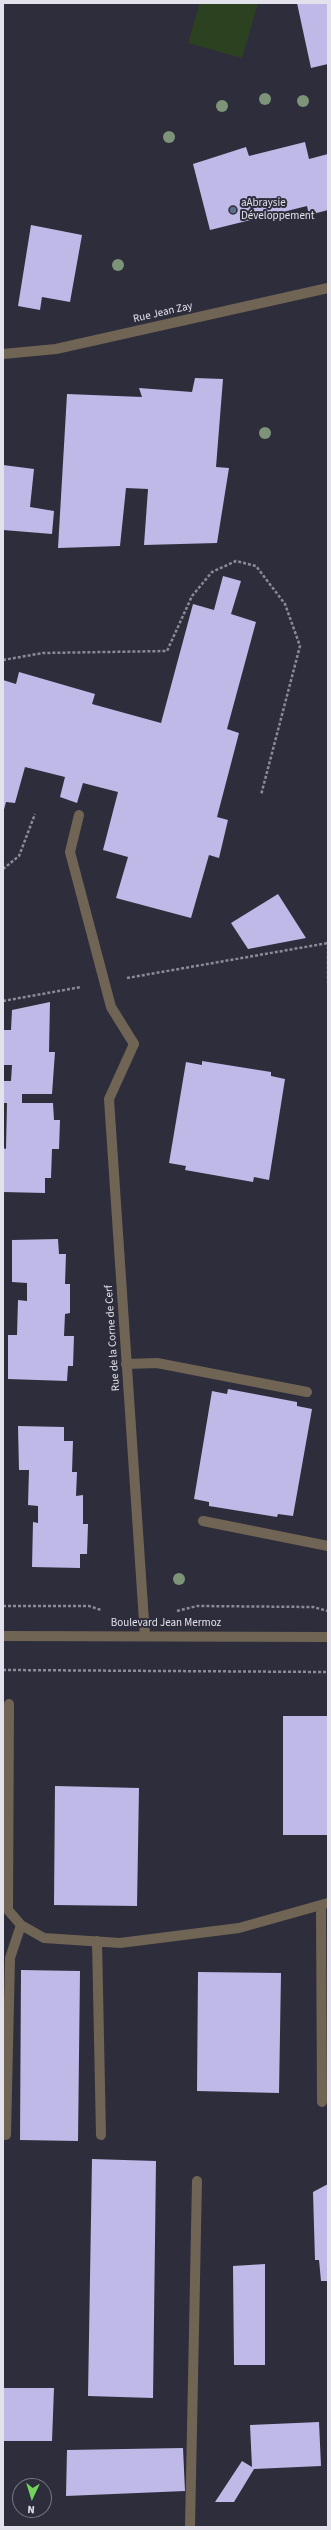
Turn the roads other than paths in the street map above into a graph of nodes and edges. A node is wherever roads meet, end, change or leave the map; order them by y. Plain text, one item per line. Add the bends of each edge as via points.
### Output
1 (328, 288) edge
2 (3, 354) edge
3 (79, 815) dead end
4 (126, 1364) junction
5 (308, 1392) dead end
6 (203, 1521) dead end
7 (328, 1546) edge
8 (3, 1636) edge
9 (145, 1636) junction
10 (328, 1637) edge
11 (9, 1704) dead end
12 (325, 1905) edge
13 (21, 1925) junction
14 (97, 1941) junction
15 (322, 2102) dead end
16 (6, 2135) dead end
17 (101, 2135) dead end
18 (197, 2181) dead end
19 (190, 2527) edge

1 - 2 street, Rue Jean Zay via 56,349
3 - 4 street, Rue de la Corne de Cerf via 70,852 111,1007 134,1044 109,1099
4 - 5 street via 157,1363
4 - 9 street, Rue de la Corne de Cerf
6 - 7 street
8 - 9 street, Boulevard Jean Mermoz
9 - 10 street, Boulevard Jean Mermoz
11 - 13 street via 8,1910
12 - 14 street via 238,1928 120,1943
12 - 15 street
13 - 14 street via 44,1938
13 - 16 street via 10,1958
14 - 17 street
18 - 19 street

